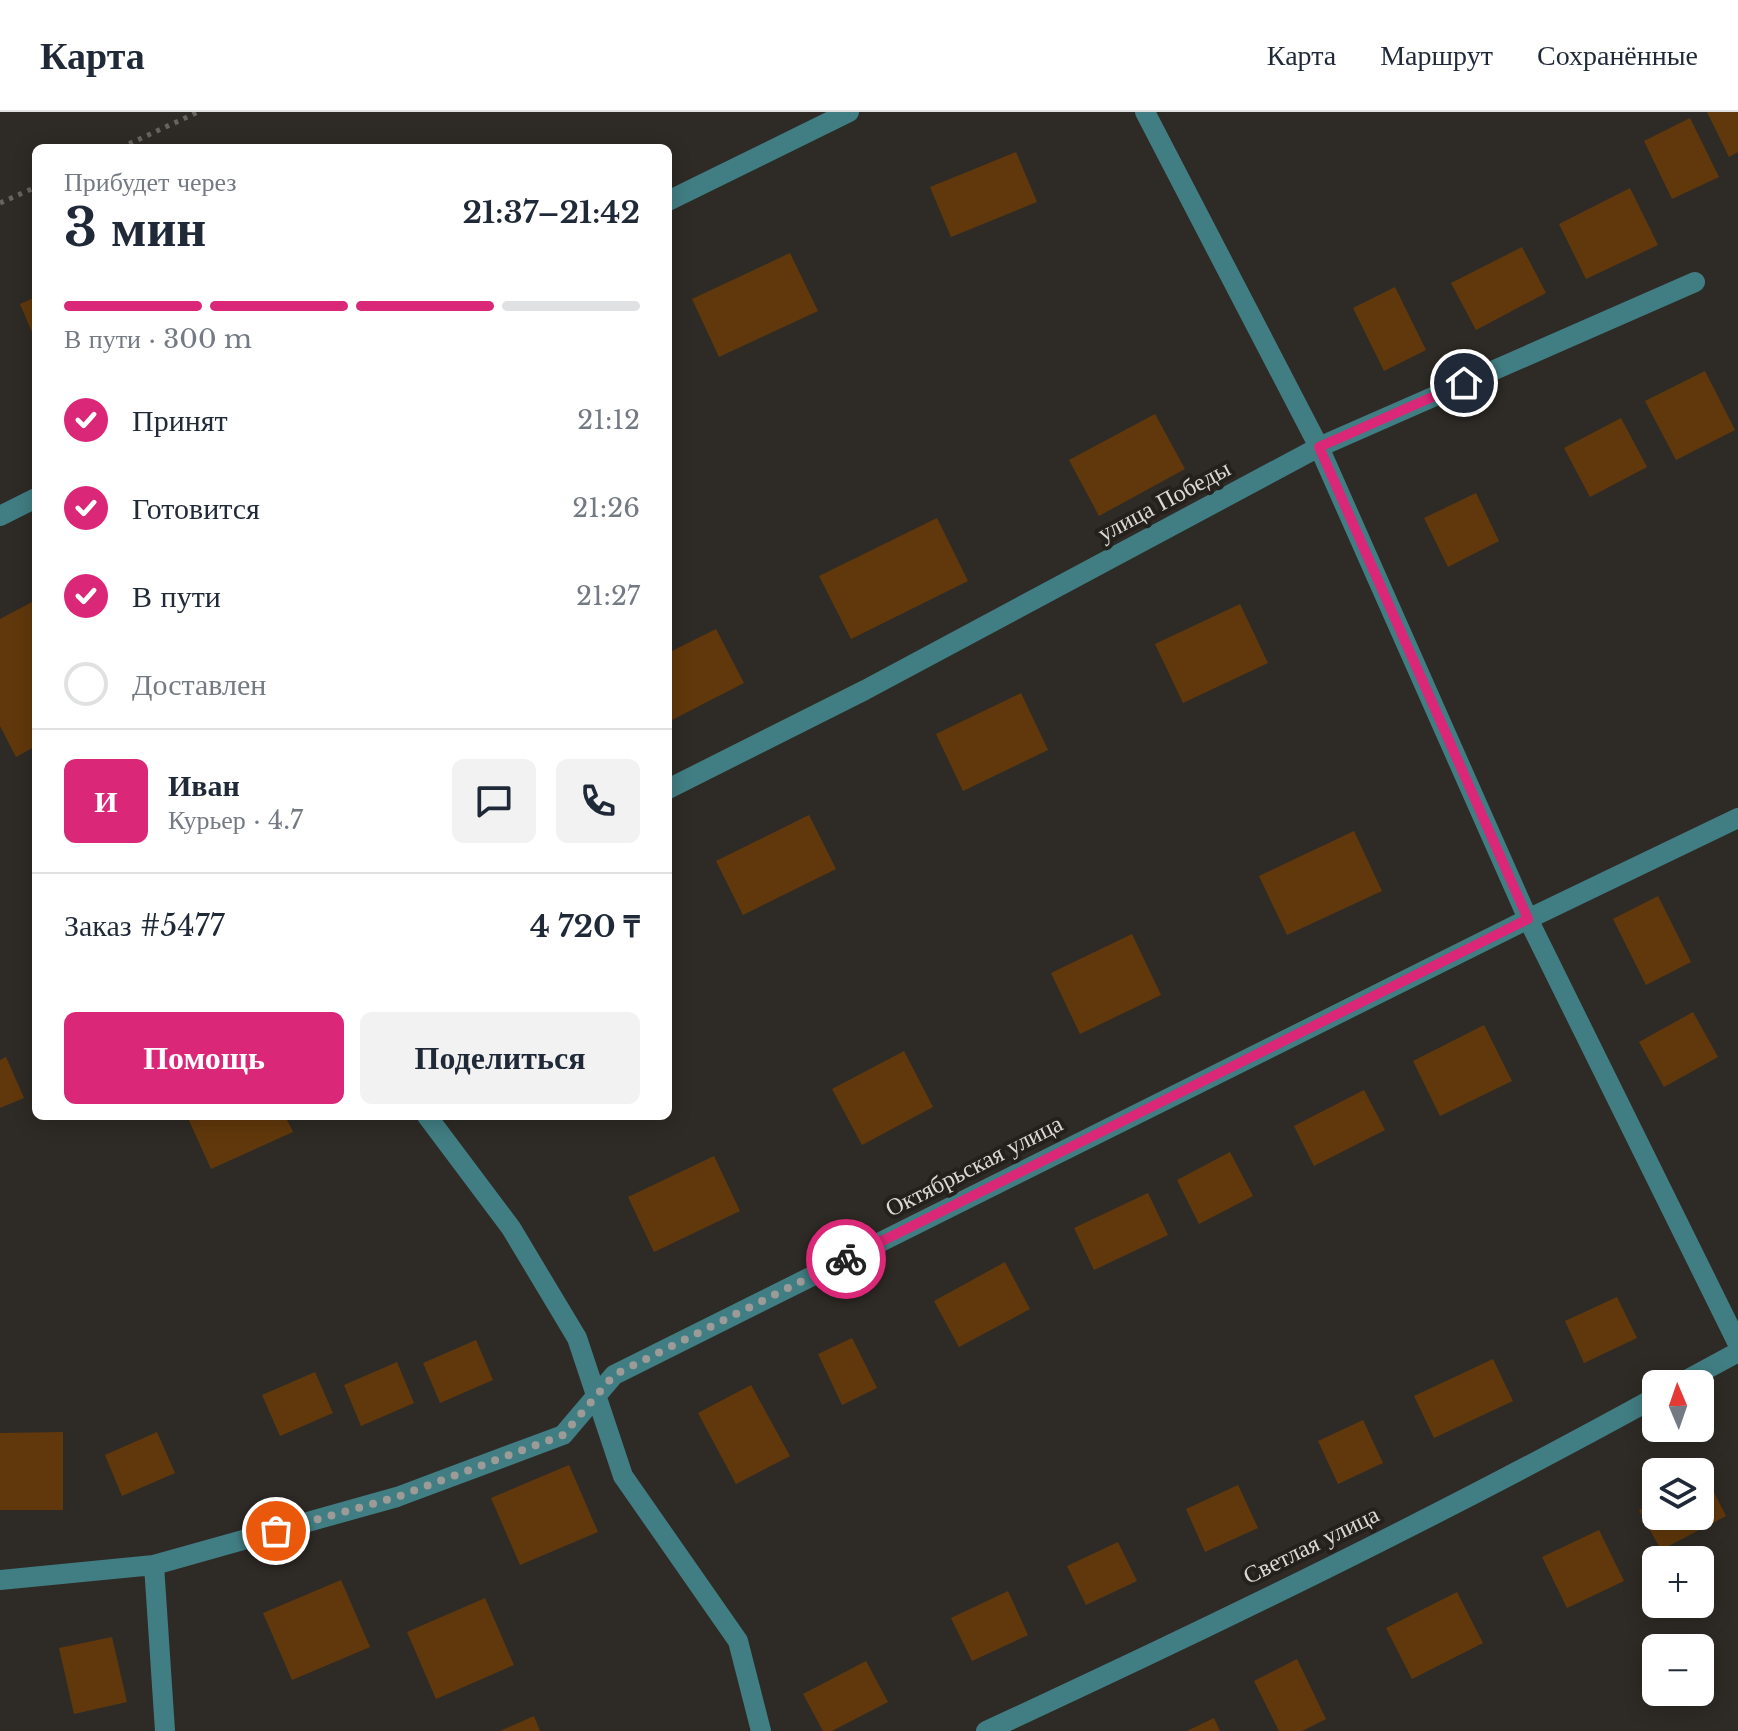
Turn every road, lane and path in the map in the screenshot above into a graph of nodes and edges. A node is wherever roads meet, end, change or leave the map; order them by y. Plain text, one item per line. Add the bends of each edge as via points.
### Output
1 (198, 112) edge
2 (849, 112) edge
3 (1145, 112) edge
4 (129, 144) edge
5 (32, 189) edge
6 (672, 199) edge
7 (0, 203) edge
8 (1695, 282) dead end
9 (1319, 447) junction
10 (32, 500) edge
11 (0, 516) edge
12 (672, 787) edge
13 (1738, 818) edge
14 (1528, 919) junction
15 (430, 1120) edge
16 (1738, 1344) edge
17 (1738, 1352) edge
18 (1705, 1370) edge
19 (598, 1394) junction
20 (1642, 1405) edge
21 (154, 1565) junction
22 (0, 1580) edge
23 (165, 1731) edge
24 (761, 1731) edge
25 (986, 1731) edge

1 - 4 path
2 - 6 street
3 - 9 street
5 - 7 path
8 - 9 street, улица Победы
9 - 12 street, улица Победы
9 - 14 street
10 - 11 street
13 - 14 street, Октябрьская улица
14 - 16 street
14 - 19 street, Октябрьская улица via 614,1375
15 - 19 street via 511,1228 577,1338
17 - 18 street
19 - 21 street, Октябрьская улица via 563,1435 397,1497
19 - 24 street via 623,1476 738,1641
20 - 25 street, Светлая улица via 1536,1463
21 - 22 street, Октябрьская улица
21 - 23 street

